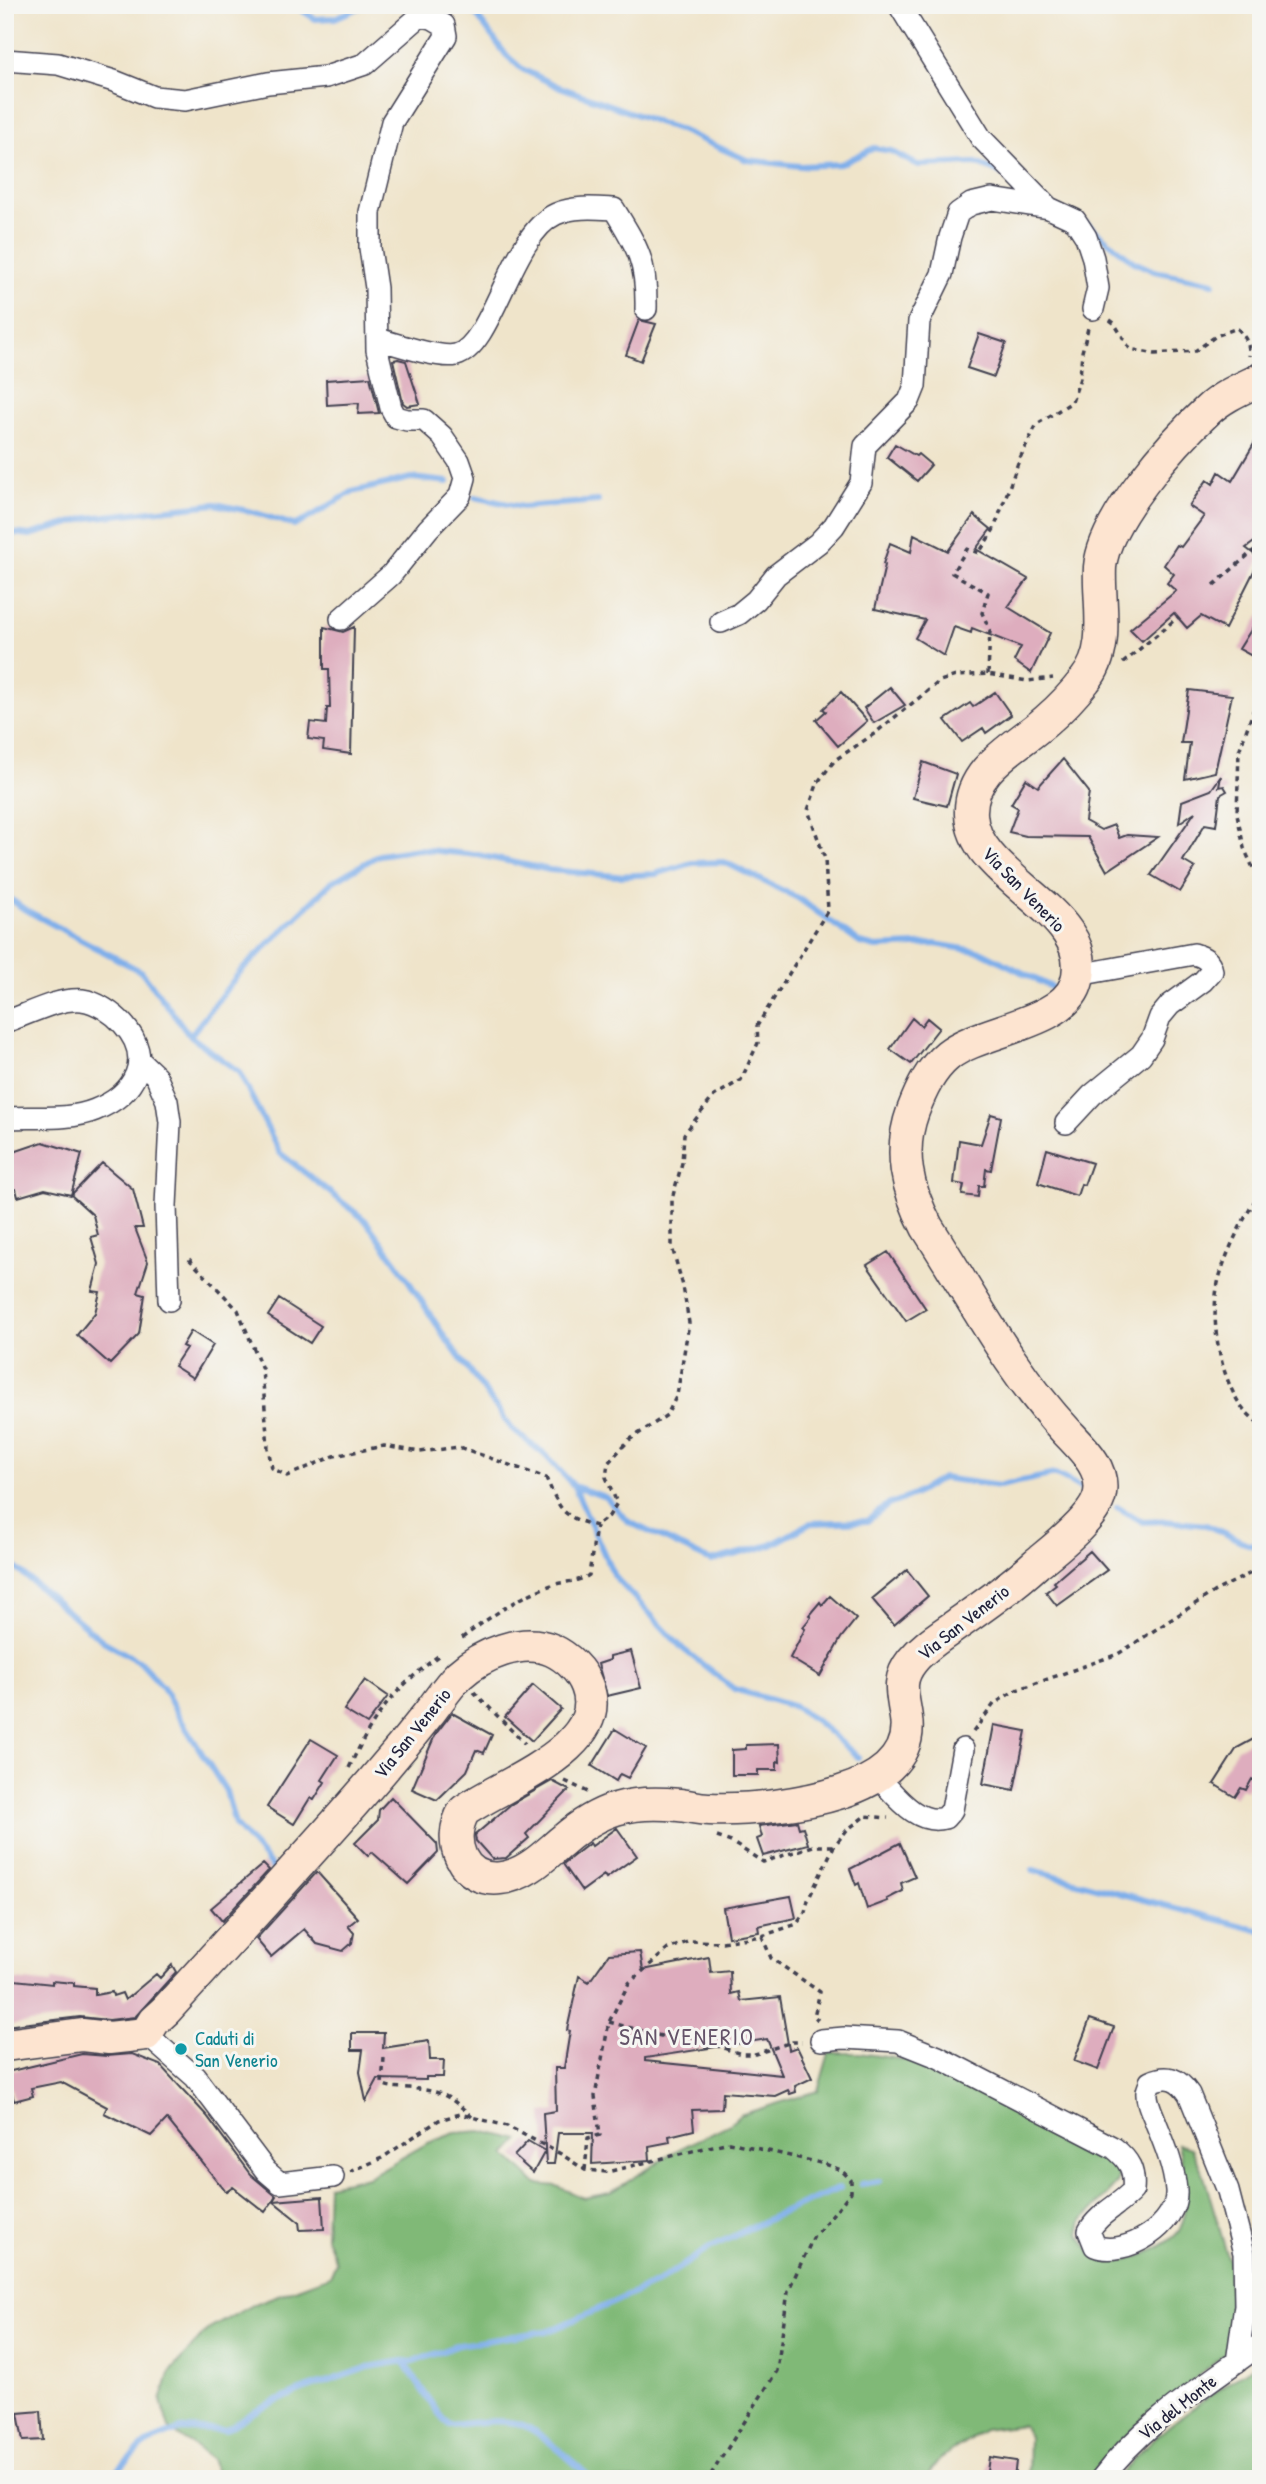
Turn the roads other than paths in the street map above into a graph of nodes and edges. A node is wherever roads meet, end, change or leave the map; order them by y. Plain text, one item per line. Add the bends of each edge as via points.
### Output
1 (898, 5) edge
2 (421, 11) edge
3 (5, 60) edge
4 (1049, 208) junction
5 (646, 309) dead end
6 (1093, 309) road end
7 (378, 339) junction
8 (1254, 383) edge
9 (341, 619) dead end
10 (721, 622) dead end
11 (1078, 975) junction
12 (5, 1022) edge
13 (139, 1059) junction
14 (5, 1118) edge
15 (1066, 1123) dead end
16 (169, 1300) dead end
17 (963, 1749) road end
18 (877, 1776) junction
19 (146, 2034) junction
20 (821, 2040) road end
21 (5, 2045) edge
22 (333, 2177) road end
23 (1261, 2344) edge
24 (1237, 2362) junction
25 (1101, 2479) edge

1 - 4 street via 981,138
2 - 3 street via 365,64 326,77 186,100 153,97 58,64
2 - 7 street via 444,25 446,36 392,122 370,212
4 - 6 street via 1075,220 1086,237 1098,288
4 - 10 street via 992,199 958,213 942,274 919,321 915,386 909,401 865,446 861,483 834,526 776,575 757,600
5 - 7 street via 643,260 626,228 614,209 587,207 555,214 537,230 466,351 454,356
7 - 9 street via 396,416 424,420 442,436 465,478 460,496 391,575
8 - 11 street, Via San Venerio via 1209,408 1142,484 1107,539 1100,565 1101,630 1093,669 1048,719 993,763 972,793 971,820 979,844 1065,929 1074,945
11 - 15 street via 1194,954 1206,959 1212,971 1170,1005 1141,1055
11 - 18 street, Via San Venerio via 1069,998 1055,1008 975,1040 950,1053 935,1068 912,1115 905,1158 908,1182 927,1227 1012,1366 1087,1452 1099,1474 1100,1495 1096,1506 1030,1570 912,1660 900,1686 906,1739 901,1754
12 - 13 street via 65,1001 84,1000 116,1016 137,1044
13 - 14 street via 134,1081 121,1097 98,1109 70,1116
13 - 16 street via 156,1076 170,1122 166,1206
17 - 18 street via 952,1810 945,1818 911,1812
18 - 19 street, Via San Venerio via 839,1793 754,1808 625,1805 588,1821 527,1870 500,1878 482,1876 467,1866 456,1845 458,1821 464,1811 571,1745 591,1709 591,1696 578,1670 564,1656 541,1646 492,1654 458,1676 307,1857 153,2021
19 - 21 street via 82,2035
19 - 22 street via 194,2077 280,2183
20 - 24 street via 898,2041 939,2057 1125,2156 1132,2167 1133,2190 1089,2231 1095,2246 1103,2249 1121,2248 1153,2232 1175,2209 1173,2169 1146,2091 1150,2082 1173,2077 1189,2094 1228,2191 1244,2253 1245,2305
23 - 24 street, Via del Monte
24 - 25 street, Via del Monte via 1142,2432

